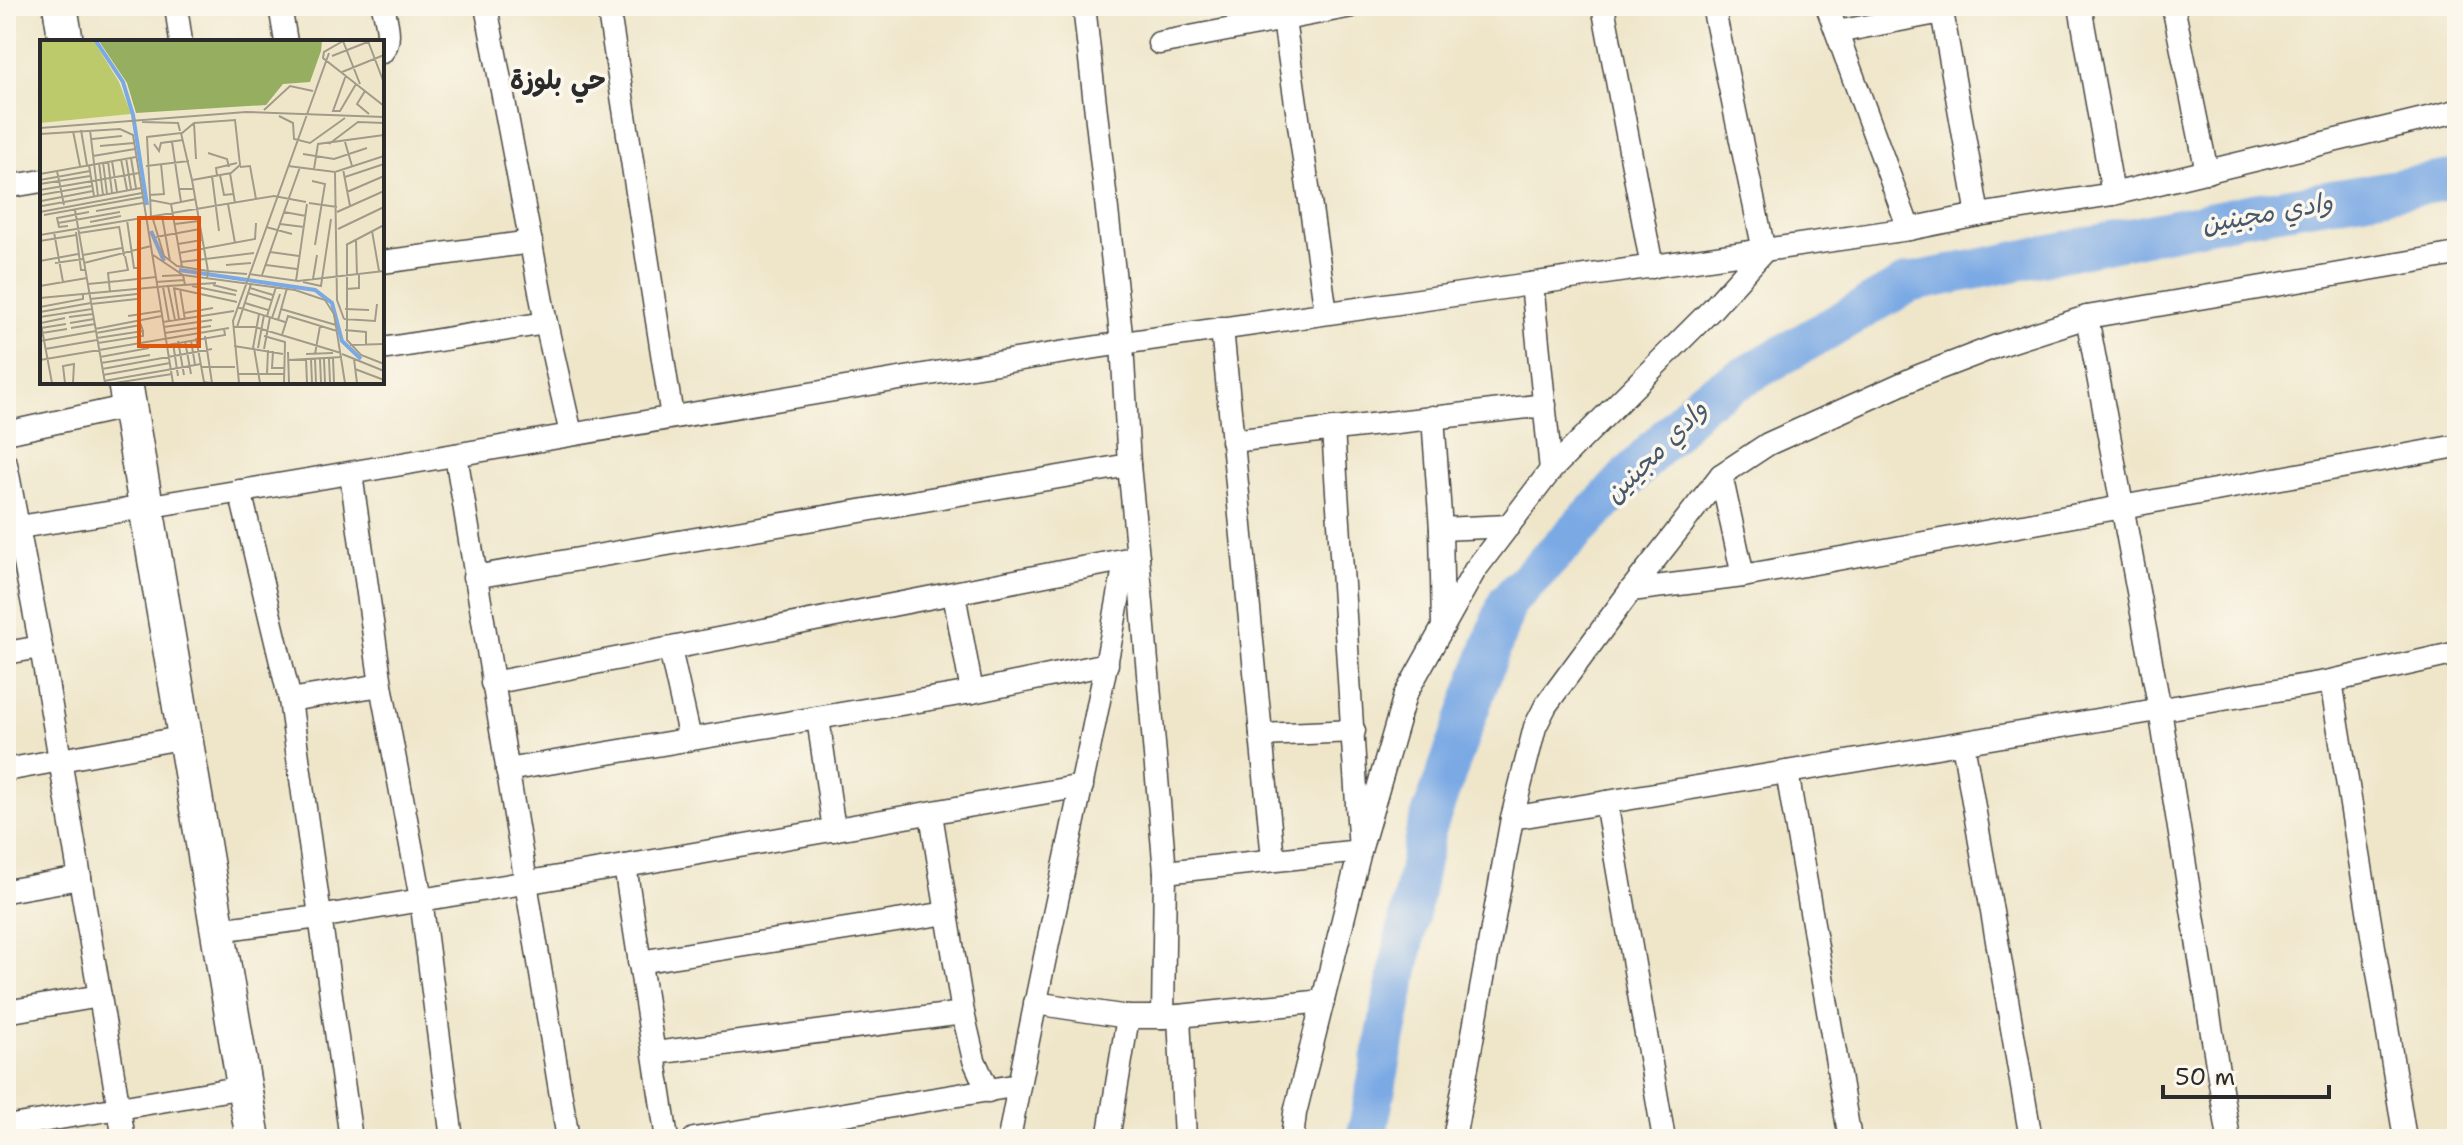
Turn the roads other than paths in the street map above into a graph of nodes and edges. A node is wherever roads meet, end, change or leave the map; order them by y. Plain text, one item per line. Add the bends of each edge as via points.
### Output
1 (60, 6) edge
2 (176, 6) edge
3 (280, 6) edge
4 (383, 6) edge
5 (486, 6) edge
6 (608, 6) edge
7 (1084, 6) edge
8 (1352, 6) edge
9 (1603, 6) edge
10 (1713, 6) edge
11 (1827, 6) edge
12 (2080, 6) edge
13 (2173, 6) edge
14 (1942, 9) edge
15 (1283, 12) edge
16 (1837, 32) junction
17 (66, 40) edge
18 (181, 40) edge
19 (286, 40) edge
20 (1159, 43) dead end
21 (385, 48) edge
22 (2457, 111) edge
23 (2207, 172) junction
24 (40, 181) edge
25 (6, 187) edge
26 (2113, 194) junction
27 (1978, 215) junction
28 (1909, 229) junction
29 (531, 242) junction
30 (1764, 251) junction
31 (2457, 254) edge
32 (384, 262) edge
33 (1652, 267) junction
34 (1532, 284) junction
35 (1326, 313) junction
36 (2087, 317) junction
37 (546, 323) junction
38 (1222, 328) junction
39 (1122, 343) junction
40 (384, 349) edge
41 (127, 394) edge
42 (1545, 405) junction
43 (672, 417) junction
44 (1433, 417) junction
45 (1333, 429) junction
46 (6, 433) edge
47 (571, 434) junction
48 (1232, 441) junction
49 (2457, 446) edge
50 (456, 455) junction
51 (6, 464) edge
52 (1129, 465) junction
53 (1551, 470) junction
54 (351, 474) junction
55 (1721, 475) junction
56 (240, 491) junction
57 (146, 507) junction
58 (2124, 507) junction
59 (1509, 526) junction
60 (12, 528) edge
61 (1441, 529) junction
62 (1132, 559) junction
63 (1743, 576) junction
64 (474, 577) junction
65 (1631, 590) junction
66 (954, 594) junction
67 (1443, 627) junction
68 (41, 647) junction
69 (670, 649) junction
70 (6, 653) edge
71 (2457, 653) edge
72 (1107, 664) junction
73 (2331, 681) junction
74 (492, 683) junction
75 (381, 685) junction
76 (972, 692) junction
77 (290, 700) junction
78 (2160, 710) junction
79 (818, 718) junction
80 (1354, 731) junction
81 (1261, 735) junction
82 (186, 737) junction
83 (690, 739) junction
84 (1963, 743) junction
85 (60, 760) junction
86 (6, 770) edge
87 (507, 770) junction
88 (1787, 772) junction
89 (1082, 786) junction
90 (1606, 802) junction
91 (931, 814) junction
92 (1512, 818) junction
93 (834, 830) junction
94 (1360, 851) junction
95 (1273, 859) junction
96 (625, 866) junction
97 (1165, 872) junction
98 (80, 878) junction
99 (526, 881) junction
100 (6, 891) edge
101 (421, 899) junction
102 (947, 913) junction
103 (319, 917) junction
104 (218, 930) junction
105 (639, 962) junction
106 (100, 996) junction
107 (1323, 1001) junction
108 (1035, 1003) junction
109 (6, 1012) edge
110 (963, 1013) junction
111 (1128, 1017) junction
112 (1171, 1017) junction
113 (655, 1053) junction
114 (1019, 1085) junction
115 (244, 1087) junction
116 (988, 1091) junction
117 (119, 1106) junction
118 (6, 1127) edge
119 (1457, 1133) edge
120 (124, 1139) edge
121 (253, 1139) edge
122 (351, 1139) edge
123 (452, 1139) edge
124 (568, 1139) edge
125 (667, 1139) edge
126 (694, 1139) edge
127 (1009, 1139) edge
128 (1108, 1139) edge
129 (1185, 1139) edge
130 (1292, 1139) edge
131 (1664, 1139) edge
132 (1850, 1139) edge
133 (2031, 1139) edge
134 (2229, 1139) edge
135 (2405, 1139) edge

1 - 17 main road
2 - 18 street
3 - 19 street
4 - 21 street
5 - 29 street
6 - 43 street
7 - 39 street
8 - 15 street
9 - 33 street
10 - 30 street
11 - 16 street
12 - 26 street
13 - 23 street
14 - 16 street
14 - 27 street
15 - 20 street
15 - 35 street
16 - 28 street
22 - 23 street
23 - 26 street
24 - 25 street
26 - 27 street
27 - 28 street
28 - 30 street
29 - 32 street
29 - 37 street
30 - 33 street
30 - 53 street
31 - 36 street
33 - 34 street
34 - 35 street
34 - 42 street
35 - 38 street
36 - 55 street via 1919,376 1768,444
36 - 58 street
37 - 40 street
37 - 47 street
38 - 39 street
38 - 48 street
39 - 43 street
39 - 52 street
41 - 46 street
41 - 57 main road
42 - 44 street
42 - 53 street
43 - 47 street
44 - 45 street
44 - 61 street
45 - 48 street
45 - 80 street
47 - 50 street
48 - 81 street
49 - 58 street
50 - 54 street
50 - 64 street
51 - 60 street
52 - 62 street
52 - 64 street
53 - 59 street
54 - 56 street
54 - 75 street
55 - 63 street
55 - 65 street
56 - 57 street
56 - 77 street
57 - 60 street
57 - 82 main road
58 - 63 street
58 - 78 street
59 - 61 street
59 - 67 street via 1475,570
60 - 68 street
61 - 67 street
62 - 66 street
62 - 72 street
62 - 97 street
63 - 65 street
64 - 74 street
65 - 92 street via 1546,705 1535,727
66 - 69 street
66 - 76 street
67 - 94 street via 1405,695
68 - 70 street
68 - 85 street
69 - 74 street
69 - 83 street
71 - 73 street
72 - 76 street
72 - 89 street
73 - 78 street
73 - 135 street
74 - 87 street
75 - 77 street
75 - 101 street
76 - 79 street
77 - 103 street
78 - 84 street
78 - 134 street
79 - 83 street
79 - 93 street
80 - 81 street
80 - 94 street
81 - 95 street
82 - 85 street
82 - 104 main road
83 - 87 street
84 - 88 street
84 - 133 street
85 - 86 street
85 - 98 street
87 - 99 street
88 - 90 street
88 - 132 street
89 - 91 street
89 - 108 street
90 - 92 street
90 - 131 street
91 - 93 street
91 - 102 street
92 - 119 street
93 - 96 street
94 - 95 street
94 - 107 street
95 - 97 street
96 - 99 street
96 - 105 street
97 - 112 street
98 - 100 street
98 - 106 street
99 - 101 street
99 - 124 street
101 - 103 street
101 - 123 street
102 - 105 street
102 - 110 street
103 - 104 street
103 - 122 street
104 - 115 main road
105 - 113 street
106 - 109 street
106 - 117 street
107 - 112 street
107 - 130 street
108 - 111 street
108 - 114 street
110 - 113 street
110 - 116 street
111 - 112 street
111 - 128 street
112 - 129 street
113 - 125 street
114 - 116 street
114 - 127 street
115 - 117 street
115 - 121 main road
116 - 126 street
117 - 118 street
117 - 120 street

